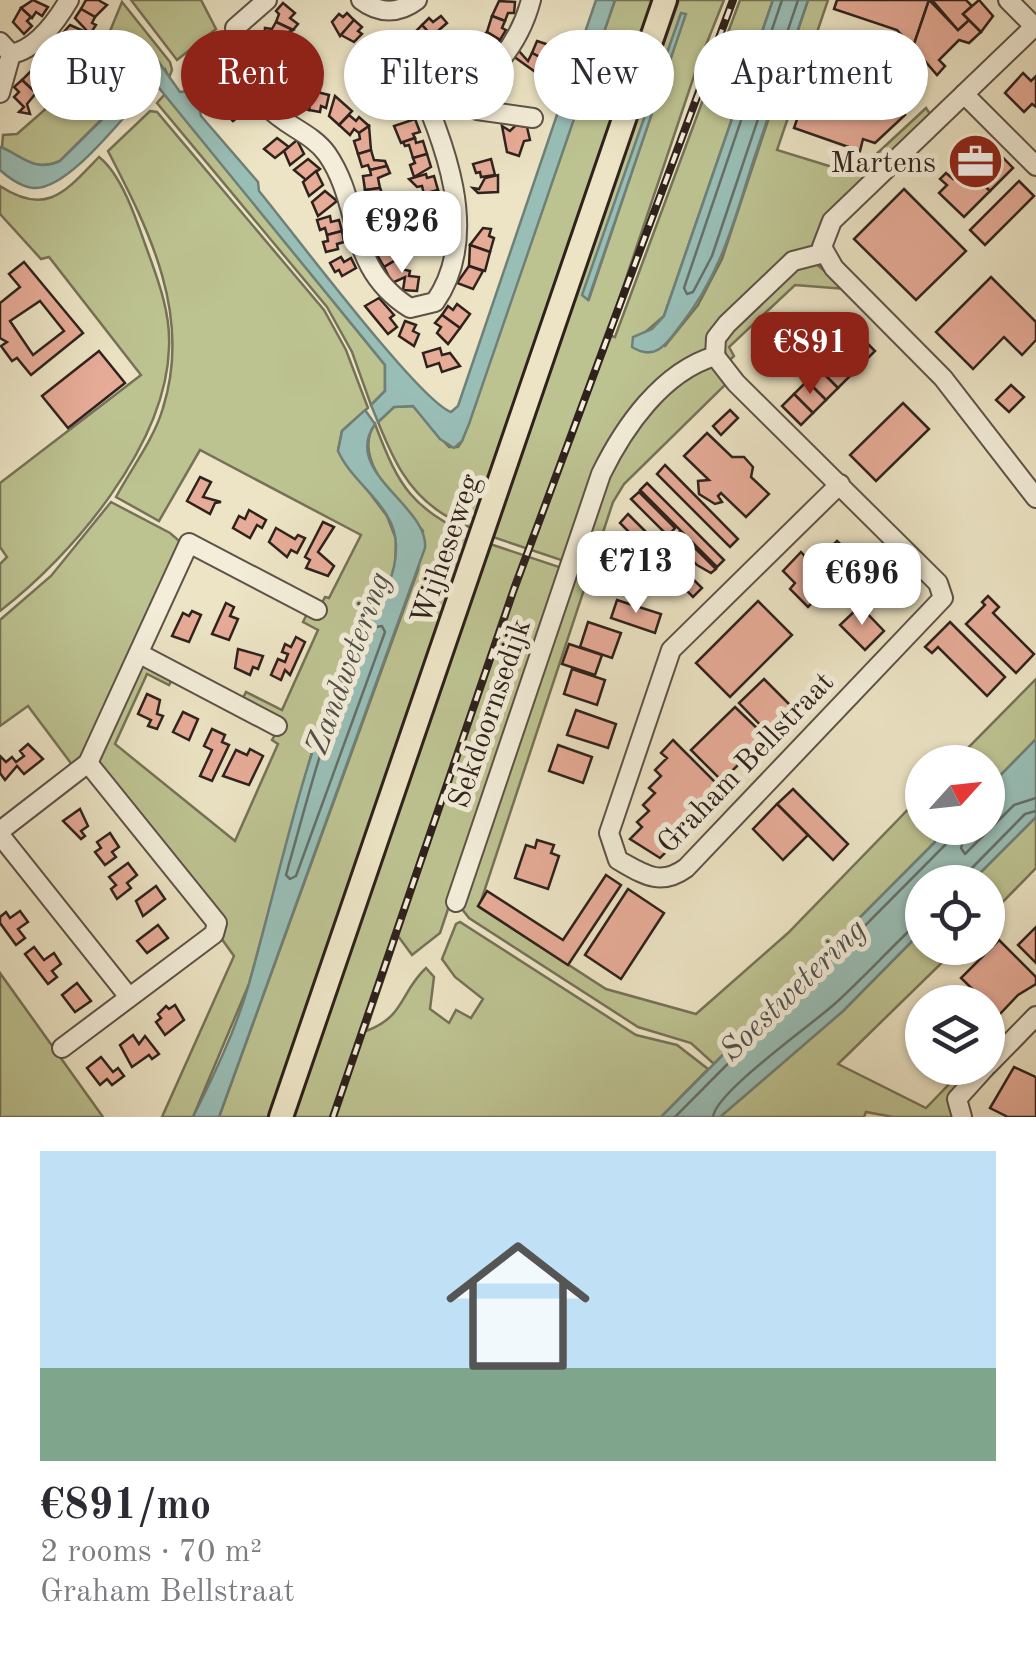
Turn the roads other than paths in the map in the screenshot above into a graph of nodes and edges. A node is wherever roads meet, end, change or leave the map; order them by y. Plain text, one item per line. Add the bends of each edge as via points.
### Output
1 (69, 0) edge
2 (267, 0) edge
3 (362, 0) edge
4 (417, 0) edge
5 (531, 0) edge
6 (664, 0) edge
7 (1008, 0) edge
8 (1035, 26) edge
9 (514, 42) edge
10 (6, 48) edge
11 (0, 93) edge
12 (964, 94) junction
13 (514, 115) edge
14 (532, 118) dead end
15 (433, 120) edge
16 (1036, 166) edge
17 (824, 253) junction
18 (714, 356) junction
19 (840, 484) junction
20 (1036, 498) edge
21 (317, 610) dead end
22 (140, 654) junction
23 (278, 726) dead end
24 (88, 764) junction
25 (0, 833) edge
26 (456, 902) dead end
27 (130, 997) junction
28 (1036, 1016) edge
29 (1005, 1047) edge
30 (62, 1048) dead end
31 (968, 1085) edge
32 (281, 1117) edge
33 (962, 1117) edge

1 - 10 street via 40,37 16,54
2 - 15 street via 236,28 259,92 329,157 360,249 393,297 410,308 435,302 441,293 460,232
3 - 4 street via 382,11
5 - 9 street
6 - 32 main road, Wijheseweg
7 - 8 street
8 - 12 street
10 - 11 street
12 - 16 street
12 - 17 street via 832,221
13 - 14 street
17 - 18 street via 793,261 721,330
17 - 20 street via 943,378
18 - 19 street, Graham Bellstraat
18 - 26 street, Sekdoornsedijk via 643,408 601,474
19 - 19 street, Graham Bellstraat via 938,582 941,603 686,868 652,879 618,860 609,833 671,650
21 - 22 street via 189,542
22 - 23 street
22 - 24 street
24 - 25 street
24 - 27 street via 217,923 214,934
25 - 27 street
27 - 30 street
28 - 29 street
31 - 33 street via 957,1099

